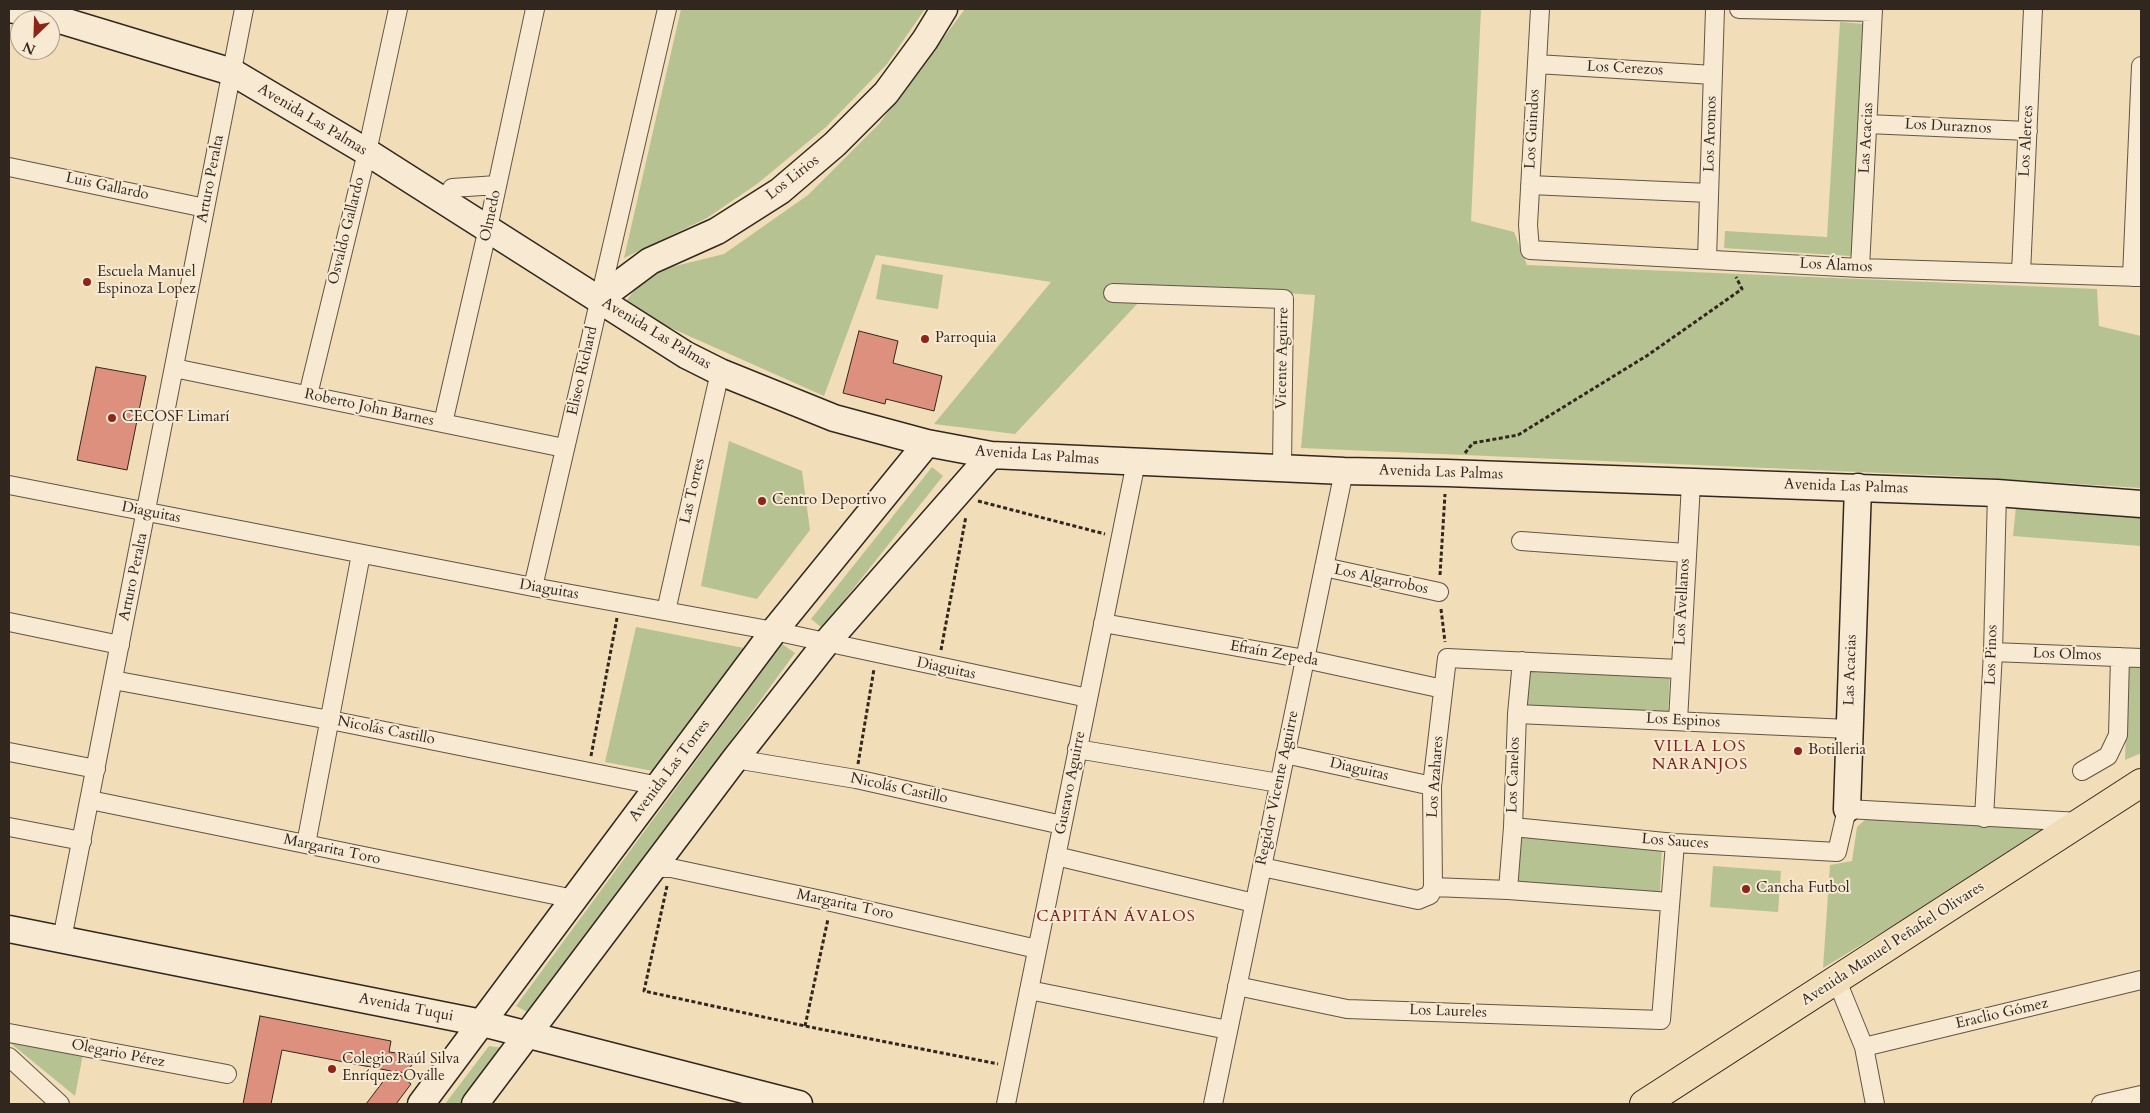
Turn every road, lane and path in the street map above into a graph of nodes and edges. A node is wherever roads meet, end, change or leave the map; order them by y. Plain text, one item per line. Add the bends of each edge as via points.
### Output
1 (9, 9) edge
2 (244, 9) edge
3 (398, 9) edge
4 (535, 9) edge
5 (667, 9) edge
6 (944, 9) edge
7 (1540, 9) edge
8 (1715, 9) edge
9 (1739, 9) edge
10 (2033, 9) edge
11 (1873, 11) edge
12 (1537, 64) junction
13 (2141, 66) edge
14 (232, 72) junction
15 (1713, 74) junction
16 (2141, 74) edge
17 (1867, 124) junction
18 (2028, 131) junction
19 (367, 152) junction
20 (9, 167) edge
21 (2139, 174) edge
22 (497, 185) junction
23 (1530, 185) junction
24 (452, 188) dead end
25 (1709, 193) junction
26 (205, 208) junction
27 (488, 228) junction
28 (1530, 250) joint
29 (1707, 259) junction
30 (1728, 260) junction
31 (1860, 268) junction
32 (2021, 273) junction
33 (2137, 277) edge
34 (1114, 293) dead end
35 (599, 299) junction
36 (174, 368) junction
37 (720, 372) junction
38 (308, 395) junction
39 (443, 423) junction
40 (927, 443) junction
41 (564, 448) junction
42 (991, 455) junction
43 (1136, 462) junction
44 (1282, 468) junction
45 (1344, 471) junction
46 (1447, 472) junction
47 (1691, 483) junction
48 (9, 485) edge
49 (1858, 487) junction
50 (1997, 492) junction
51 (969, 499) dead end
52 (2141, 504) edge
53 (968, 508) dead end
54 (147, 512) junction
55 (1120, 538) junction
56 (1521, 541) dead end
57 (1686, 553) junction
58 (361, 554) junction
59 (1324, 567) junction
60 (532, 587) junction
61 (1439, 592) junction
62 (620, 603) junction
63 (666, 611) junction
64 (9, 622) edge
65 (1103, 624) junction
66 (774, 631) junction
67 (826, 644) junction
68 (120, 645) junction
69 (1993, 652) junction
70 (877, 654) junction
71 (2120, 657) junction
72 (1305, 658) junction
73 (1447, 658) junction
74 (2141, 658) edge
75 (1522, 661) junction
76 (938, 667) junction
77 (1679, 669) junction
78 (113, 680) junction
79 (1444, 689) junction
80 (1088, 698) junction
81 (1517, 714) junction
82 (330, 720) junction
83 (1678, 721) junction
84 (1849, 729) junction
85 (1078, 749) junction
86 (9, 752) edge
87 (1285, 754) junction
88 (735, 759) junction
89 (96, 769) junction
90 (2082, 771) dead end
91 (588, 772) junction
92 (856, 779) junction
93 (1279, 783) junction
94 (2141, 783) edge
95 (659, 786) junction
96 (1432, 786) junction
97 (90, 800) junction
98 (1847, 809) junction
99 (1984, 818) junction
100 (2081, 822) junction
101 (1062, 825) junction
102 (9, 827) edge
103 (1513, 827) junction
104 (82, 841) junction
105 (1675, 843) junction
106 (306, 844) junction
107 (1837, 852) joint
108 (1056, 856) junction
109 (1262, 867) junction
110 (662, 868) junction
111 (1508, 890) junction
112 (1432, 891) junction
113 (574, 899) junction
114 (831, 902) junction
115 (1670, 902) junction
116 (1254, 903) junction
117 (9, 929) edge
118 (62, 939) junction
119 (1037, 948) junction
120 (2141, 980) edge
121 (1837, 981) junction
122 (1237, 986) junction
123 (1029, 990) junction
124 (482, 1023) junction
125 (805, 1026) junction
126 (1228, 1030) junction
127 (9, 1033) edge
128 (527, 1035) junction
129 (1864, 1047) junction
130 (9, 1057) edge
131 (1013, 1067) junction
132 (227, 1074) dead end
133 (2141, 1095) edge
134 (60, 1104) edge
135 (421, 1104) edge
136 (475, 1104) edge
137 (800, 1104) edge
138 (1006, 1104) edge
139 (1213, 1104) edge
140 (1644, 1104) edge
141 (1876, 1104) edge
142 (2101, 1104) edge

1 - 14 street, Avenida Las Palmas via 47,16
2 - 14 street, Arturo Peralta
3 - 19 street, Osvaldo Gallardo
4 - 22 street, Olmedo
5 - 35 street, Eliseo Richard
6 - 35 street, Los Lirios via 886,93 780,191 717,231 650,261
7 - 12 street, Los Guindos
8 - 15 street, Los Aromos
9 - 11 street
10 - 18 street, Los Alerces
11 - 17 street, Las Acacias
12 - 15 street, Los Cerezos
12 - 23 street, Los Guindos
13 - 16 street
14 - 19 street, Avenida Las Palmas
14 - 26 street, Arturo Peralta
15 - 25 street, Los Aromos
16 - 21 street
17 - 18 street, Los Duraznos
17 - 31 street, Las Acacias
18 - 32 street, Los Alerces
19 - 27 street, Avenida Las Palmas
19 - 38 street, Osvaldo Gallardo
20 - 26 street, Luis Gallardo
21 - 33 street
22 - 24 street
22 - 27 street, Olmedo
23 - 25 street
23 - 28 street, Los Guindos
25 - 29 street, Los Aromos
26 - 36 street, Arturo Peralta
27 - 35 street, Avenida Las Palmas
27 - 39 street, Olmedo
28 - 29 street, Los Álamos
29 - 30 street, Los Álamos
30 - 31 street, Los Álamos
30 - 46 path via 1742,289 1648,355 1518,435 1473,443
31 - 32 street, Los Álamos
32 - 33 street, Los Álamos
34 - 44 street, Vicente Aguirre via 1284,299
35 - 37 street, Avenida Las Palmas via 686,356
35 - 41 street, Eliseo Richard
36 - 38 street, Roberto John Barnes
36 - 54 street, Arturo Peralta
37 - 40 street, Avenida Las Palmas via 834,418
37 - 63 street, Las Torres
38 - 39 street, Roberto John Barnes
39 - 41 street, Roberto John Barnes
40 - 42 street, Avenida Las Palmas
40 - 66 street, Avenida Las Torres
41 - 60 street, Eliseo Richard
42 - 43 street, Avenida Las Palmas
42 - 67 street
43 - 44 street, Avenida Las Palmas
43 - 55 street, Gustavo Aguirre
44 - 45 street, Avenida Las Palmas
45 - 46 street, Avenida Las Palmas
45 - 59 street, Regidor Vicente Aguirre
46 - 47 street, Avenida Las Palmas
46 - 61 path
47 - 49 street, Avenida Las Palmas
47 - 57 street, Los Avellanos
48 - 54 street, Diaguitas
49 - 50 street, Avenida Las Palmas
49 - 84 street, Las Acacias
50 - 52 street, Avenida Las Palmas
50 - 69 street, Los Pinos
51 - 55 path
53 - 76 path
54 - 58 street, Diaguitas
54 - 68 street, Arturo Peralta
55 - 65 street, Gustavo Aguirre
56 - 57 street
57 - 77 street, Los Avellanos
58 - 60 street, Diaguitas
58 - 82 street
59 - 61 street, Los Algarrobos
59 - 72 street, Regidor Vicente Aguirre
60 - 62 street, Diaguitas
61 - 73 path
62 - 63 street, Diaguitas
62 - 91 path
63 - 66 street, Diaguitas
64 - 68 street
65 - 72 street, Efraín Zepeda
65 - 80 street, Gustavo Aguirre
66 - 67 street, Diaguitas
66 - 95 street, Avenida Las Torres
67 - 70 street, Diaguitas
67 - 88 street
68 - 78 street, Arturo Peralta
69 - 71 street, Los Olmos
69 - 99 street, Los Pinos
70 - 76 street, Diaguitas
70 - 92 path
71 - 74 street, Los Olmos
71 - 90 street via 2118,735 2108,756
72 - 79 street, Efraín Zepeda
72 - 87 street, Regidor Vicente Aguirre
73 - 75 street
73 - 79 street, Los Azahares
75 - 77 street
75 - 81 street, Los Canelos
76 - 80 street, Diaguitas
77 - 83 street, Los Avellanos
78 - 82 street, Nicolás Castillo
78 - 89 street, Arturo Peralta
79 - 96 street, Los Azahares
80 - 85 street, Gustavo Aguirre
81 - 83 street, Los Espinos
81 - 103 street, Los Canelos
82 - 91 street, Nicolás Castillo
82 - 106 street
83 - 84 street, Los Espinos
84 - 98 street, Las Acacias
85 - 93 street
85 - 101 street, Gustavo Aguirre
86 - 89 street
87 - 93 street, Regidor Vicente Aguirre
87 - 96 street, Diaguitas
88 - 92 street, Nicolás Castillo
88 - 110 street
89 - 97 street, Arturo Peralta
91 - 95 street, Nicolás Castillo
92 - 101 street, Nicolás Castillo
93 - 109 street, Regidor Vicente Aguirre
94 - 100 main road, Avenida Manuel Peñafiel Olivares
95 - 113 street, Avenida Las Torres
96 - 112 street, Los Azahares
97 - 104 street, Arturo Peralta
97 - 106 street, Margarita Toro
98 - 99 street
98 - 107 street, Las Acacias
99 - 100 street
100 - 121 main road, Avenida Manuel Peñafiel Olivares
101 - 108 street, Gustavo Aguirre
102 - 104 street
103 - 105 street, Los Sauces
103 - 111 street, Los Canelos
104 - 118 street, Arturo Peralta
105 - 107 street, Los Sauces
105 - 115 street
106 - 113 street, Margarita Toro
108 - 116 street
108 - 119 street, Gustavo Aguirre
109 - 112 street via 1418,900
109 - 116 street, Regidor Vicente Aguirre
110 - 114 street, Margarita Toro
110 - 125 path via 644,991
110 - 128 street
111 - 112 street
111 - 115 street
113 - 124 street, Avenida Las Torres
114 - 119 street, Margarita Toro
114 - 125 path
115 - 122 street, Los Laureles via 1661,1020 1347,1009
116 - 122 street, Regidor Vicente Aguirre
117 - 118 street, Avenida Tuqui
118 - 124 street, Avenida Tuqui
119 - 123 street, Gustavo Aguirre
120 - 129 street, Eraclio Gómez
121 - 129 street
121 - 140 main road, Avenida Manuel Peñafiel Olivares
122 - 126 street, Regidor Vicente Aguirre
123 - 126 street
123 - 131 street, Gustavo Aguirre
124 - 128 street, Avenida Tuqui
124 - 135 street, Avenida Las Torres
125 - 131 path
126 - 139 street, Regidor Vicente Aguirre
127 - 132 street, Olegario Pérez
128 - 136 street
128 - 137 street, Avenida Tuqui
129 - 141 street
130 - 134 street
131 - 138 street, Gustavo Aguirre
133 - 142 street

